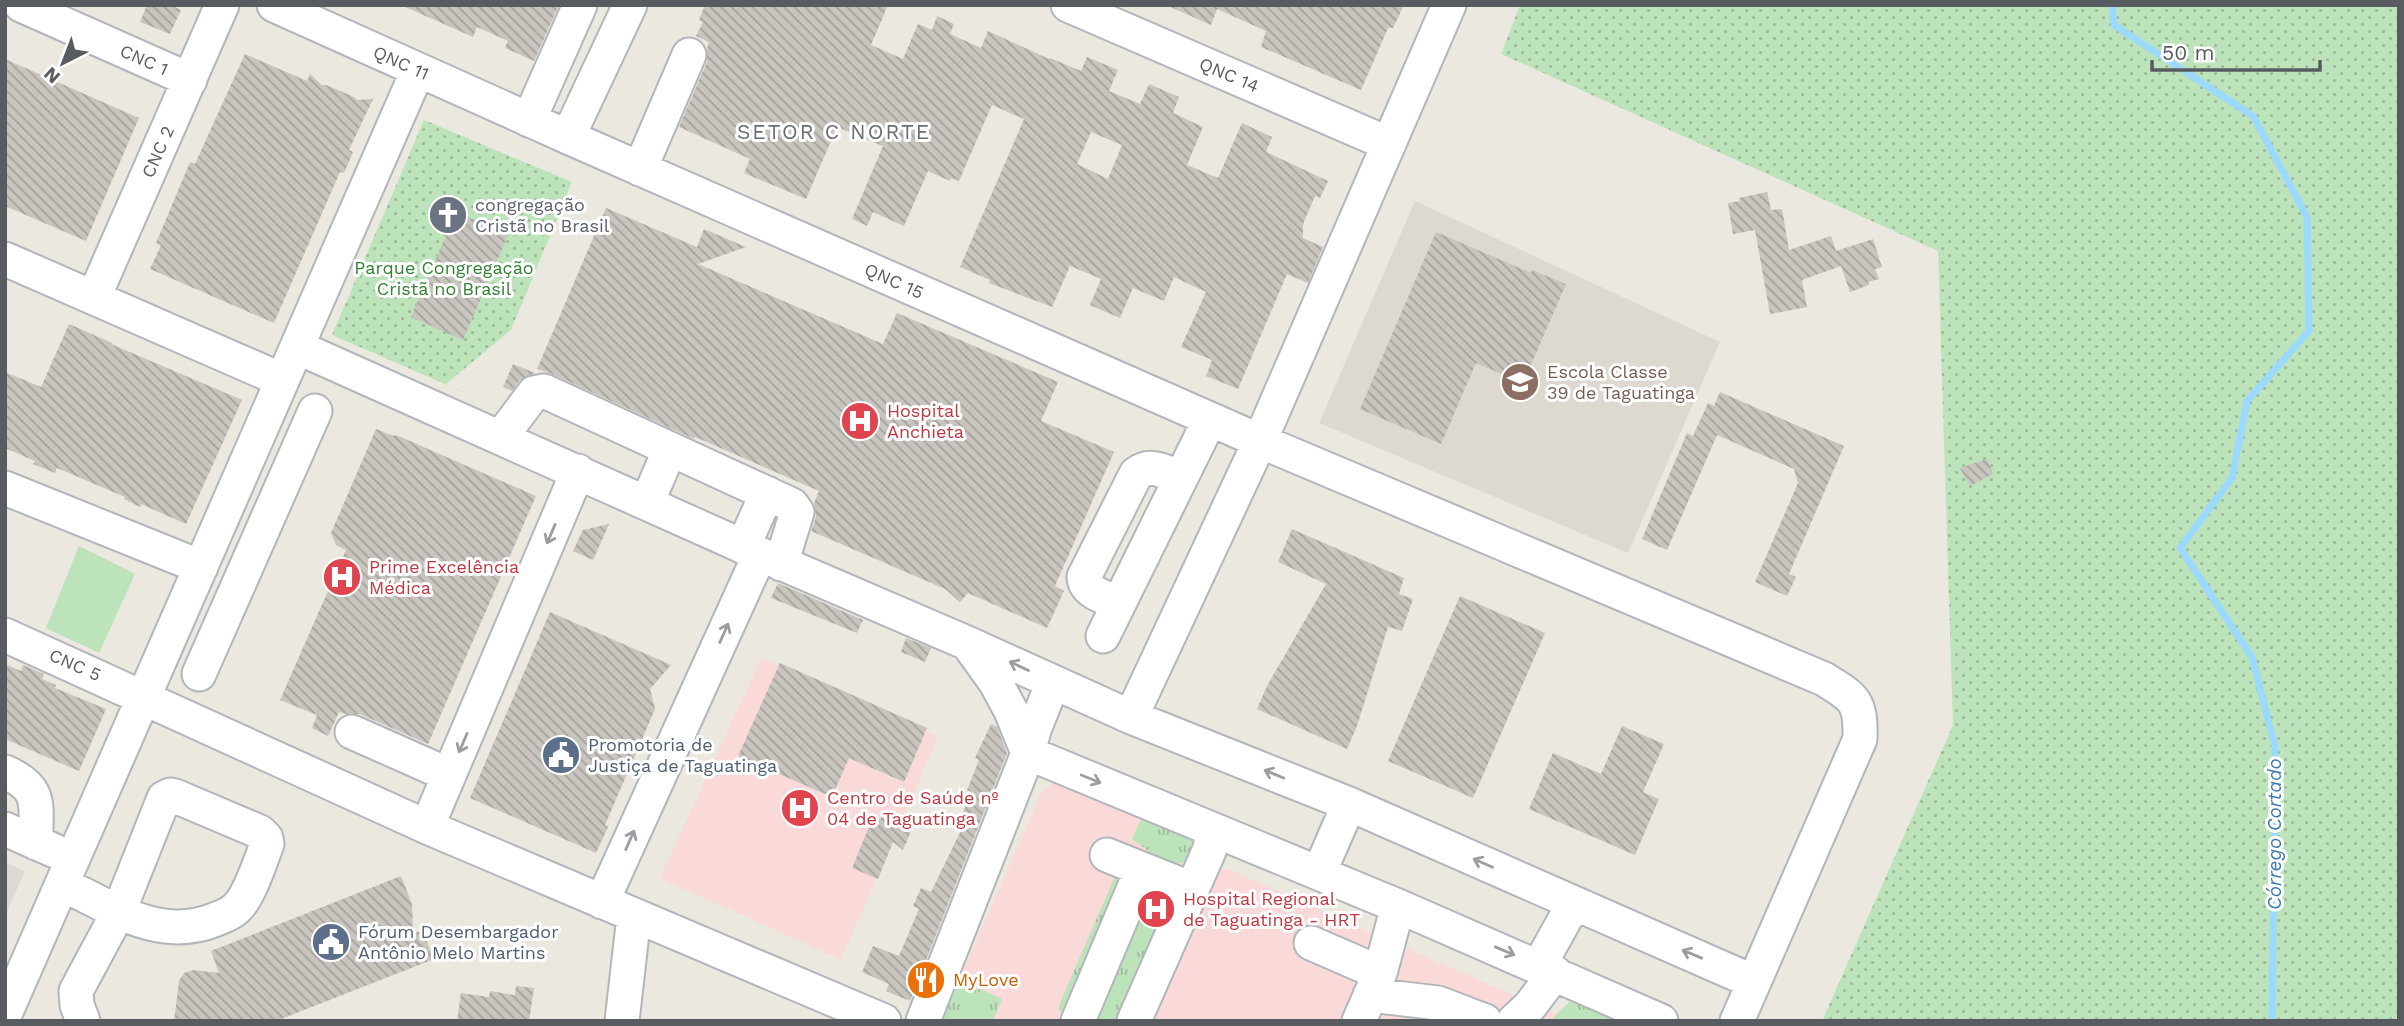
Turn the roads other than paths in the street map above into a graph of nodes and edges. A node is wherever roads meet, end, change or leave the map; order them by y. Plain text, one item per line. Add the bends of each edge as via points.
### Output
1 (21, 5) edge
2 (222, 5) edge
3 (274, 5) edge
4 (580, 5) edge
5 (630, 5) edge
6 (1068, 5) edge
7 (1449, 5) edge
8 (689, 55) dead end
9 (418, 70) junction
10 (190, 80) junction
11 (529, 120) junction
12 (568, 137) junction
13 (1389, 144) junction
14 (640, 169) junction
15 (5, 259) edge
16 (94, 297) junction
17 (297, 346) junction
18 (282, 380) junction
19 (315, 411) dead end
20 (1210, 419) junction
21 (501, 437) junction
22 (256, 440) junction
23 (1259, 441) junction
24 (670, 449) junction
25 (295, 455) junction
26 (578, 471) junction
27 (5, 488) edge
28 (647, 503) junction
29 (761, 555) junction
30 (201, 567) junction
31 (175, 626) junction
32 (5, 635) edge
33 (1103, 636) dead end
34 (214, 642) junction
35 (967, 642) junction
36 (199, 674) dead end
37 (1053, 682) junction
38 (144, 696) junction
39 (1131, 717) junction
40 (352, 732) dead end
41 (1028, 753) junction
42 (5, 772) edge
43 (449, 775) junction
44 (1349, 804) junction
45 (427, 827) junction
46 (1207, 827) junction
47 (5, 829) edge
48 (1242, 841) junction
49 (36, 843) junction
50 (1107, 855) dead end
51 (1142, 869) junction
52 (67, 872) junction
53 (1319, 873) junction
54 (1192, 889) junction
55 (602, 902) junction
56 (1574, 903) junction
57 (1398, 906) junction
58 (119, 911) junction
59 (634, 916) junction
60 (1311, 943) dead end
61 (1547, 969) junction
62 (1754, 982) junction
63 (1370, 996) edge
64 (5, 1014) edge
65 (1523, 1016) edge
66 (83, 1021) edge
67 (622, 1021) edge
68 (884, 1021) edge
69 (923, 1021) edge
70 (1078, 1021) edge
71 (1134, 1021) edge
72 (1149, 1021) edge
73 (1485, 1021) edge
74 (1661, 1021) edge
75 (1737, 1021) edge

1 - 10 street, CNC 1
2 - 10 street, CNC 2
3 - 9 street, QNC 11
4 - 11 street
5 - 12 street
6 - 13 street, QNC 14
7 - 13 street
8 - 14 street
9 - 11 street, QNC 11
9 - 17 street
10 - 16 street, CNC 2
11 - 12 street, QNC 15
12 - 14 street, QNC 15
13 - 23 street
14 - 20 street, QNC 15
15 - 16 street
16 - 18 street
17 - 18 street
17 - 21 street
18 - 22 street
19 - 25 street
20 - 23 street, QNC 15
20 - 33 street
21 - 24 street via 534,393 544,391
21 - 26 street
22 - 25 street
22 - 30 street
23 - 39 street
23 - 62 street, QNC 15 via 1824,679 1850,695 1861,715 1860,739
24 - 28 street
24 - 29 street via 792,505 797,512
25 - 34 street
26 - 28 street
26 -> 43 street
27 - 30 street
28 - 29 street
29 - 35 street
55 -> 29 street
30 - 31 street
31 - 34 street
31 - 38 street
32 - 38 street, CNC 5
34 - 36 street
37 -> 35 street
35 - 41 street via 996,683
37 - 39 street
37 - 41 street
38 - 45 street, CNC 5
38 - 52 street
44 -> 39 street
40 - 43 street
41 -> 46 street
41 - 69 street
42 - 49 street via 35,794
43 - 45 street
44 - 53 street
56 -> 44 street
45 - 55 street, CNC 5
46 - 48 street
46 - 54 street via 1212,841
47 - 49 street
48 - 53 street
48 - 72 street via 1219,855
49 - 52 street
50 - 51 street
51 - 54 street
51 - 70 street
52 - 58 street
52 - 64 street
53 - 57 street
54 - 71 street
55 - 59 street, CNC 5
56 - 61 street
62 -> 56 street
57 -> 61 street
57 - 63 street
58 - 58 street via 153,926 177,928 231,913 241,903 266,838 170,795 164,799
58 - 66 street via 76,991
59 - 67 street
59 - 68 street, CNC 5
60 - 63 street
61 - 65 street
61 - 74 street
62 - 75 street, QNC 15
63 - 73 street via 1438,1003

